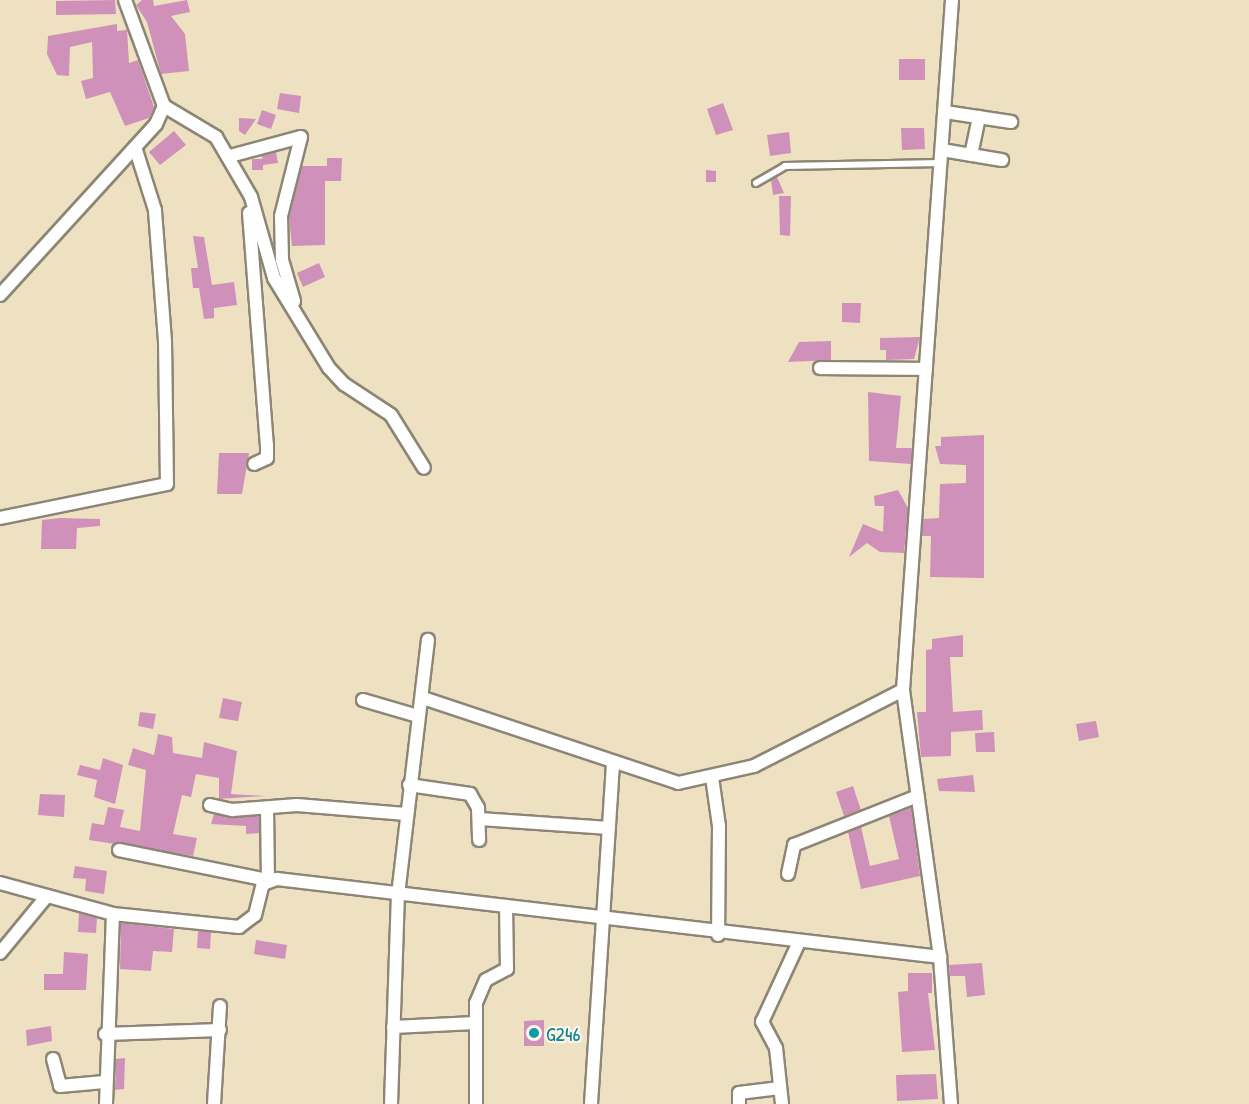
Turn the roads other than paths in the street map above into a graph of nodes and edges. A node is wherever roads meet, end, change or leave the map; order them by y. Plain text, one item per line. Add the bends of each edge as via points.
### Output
1 (125, 0) edge
2 (952, 0) edge
3 (164, 106) junction
4 (945, 112) junction
5 (979, 117) junction
6 (1011, 122) dead end
7 (135, 147) junction
8 (942, 150) junction
9 (971, 155) junction
10 (230, 156) junction
11 (1002, 160) dead end
12 (941, 164) junction
13 (756, 183) dead end
14 (251, 197) junction
15 (0, 295) edge
16 (300, 316) junction
17 (820, 368) dead end
18 (926, 369) junction
19 (255, 464) dead end
20 (424, 468) dead end
21 (0, 518) edge
22 (428, 640) dead end
23 (903, 690) junction
24 (423, 698) junction
25 (363, 700) dead end
26 (418, 717) junction
27 (613, 763) junction
28 (712, 777) junction
29 (409, 784) junction
30 (918, 796) junction
31 (210, 805) dead end
32 (267, 810) junction
33 (405, 814) junction
34 (480, 819) junction
35 (609, 828) junction
36 (479, 840) dead end
37 (119, 850) dead end
38 (788, 874) dead end
39 (268, 880) junction
40 (0, 883) edge
41 (398, 895) junction
42 (47, 896) junction
43 (506, 908) junction
44 (113, 914) junction
45 (605, 921) junction
46 (718, 934) junction
47 (798, 944) junction
48 (0, 954) edge
49 (940, 957) junction
50 (220, 1006) dead end
51 (475, 1023) junction
52 (393, 1027) junction
53 (220, 1030) junction
54 (105, 1034) junction
55 (52, 1059) dead end
56 (104, 1082) junction
57 (780, 1088) junction
58 (106, 1104) edge
59 (214, 1104) edge
60 (391, 1104) edge
61 (476, 1104) edge
62 (591, 1104) edge
63 (739, 1104) edge
64 (782, 1104) edge
65 (951, 1104) edge

1 - 3 street
2 - 4 street
3 - 7 street
3 - 10 street via 216,136
4 - 5 street
4 - 8 street
5 - 6 street
5 - 9 street
7 - 15 street
7 - 21 street via 154,210 170,476 162,488
8 - 9 street
8 - 12 street
9 - 11 street
10 - 14 street
10 - 16 street via 301,137 280,224 282,260
12 - 13 lane via 785,166
12 - 18 street
14 - 16 street via 274,278
14 - 19 street via 267,451 267,458
16 - 20 street via 338,379 391,415
17 - 18 street
18 - 23 street
22 - 24 street
23 - 28 street via 754,766
23 - 30 street
24 - 26 street
24 - 27 street
25 - 26 street
26 - 29 street
27 - 28 street via 678,783
27 - 35 street
28 - 46 street via 719,826
29 - 33 street
29 - 34 street via 470,794
30 - 38 street via 794,844
30 - 49 street
31 - 32 street
32 - 33 street via 297,805
32 - 39 street
33 - 41 street
34 - 35 street
34 - 36 street
35 - 45 street
37 - 39 street
39 - 41 street
39 - 44 street via 245,926
40 - 42 street
41 - 43 street
41 - 52 street
42 - 44 street
42 - 48 street
43 - 45 street
43 - 51 street via 507,969 486,980 476,1003
44 - 54 street
45 - 46 street
45 - 62 street
46 - 47 street
47 - 49 street
47 - 57 street via 762,1022 776,1048
49 - 65 street
50 - 53 street
51 - 52 street
51 - 61 street
52 - 60 street
53 - 54 street
53 - 59 street
54 - 56 street
55 - 56 street via 60,1086
56 - 58 street
57 - 63 street via 742,1092
57 - 64 street

